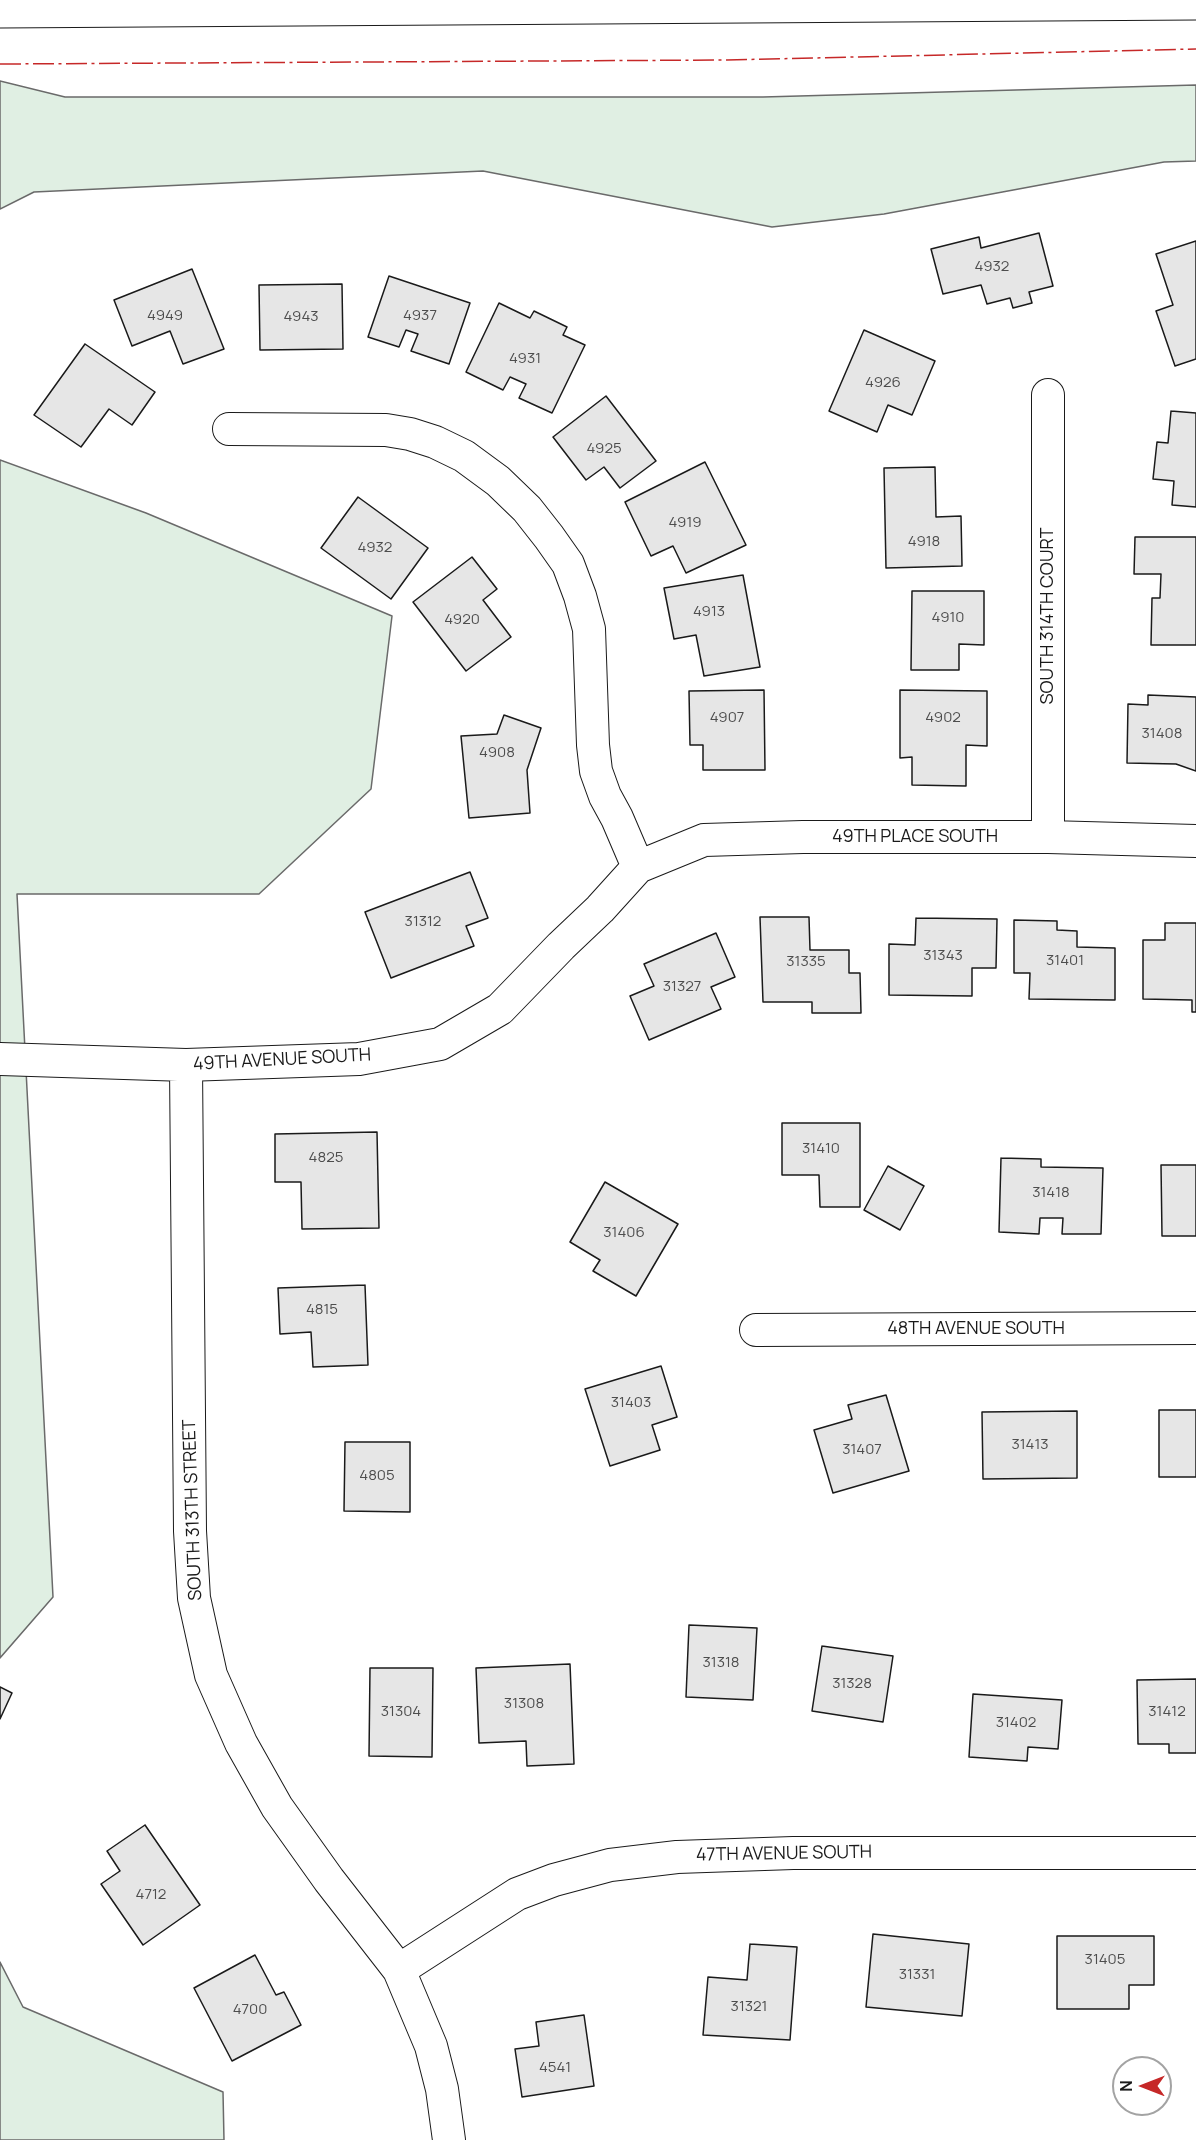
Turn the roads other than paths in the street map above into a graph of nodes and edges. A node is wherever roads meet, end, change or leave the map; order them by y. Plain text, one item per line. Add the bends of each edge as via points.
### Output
1 (1196, 3) edge
2 (0, 11) edge
3 (1048, 395) dead end
4 (230, 429) dead end
5 (1048, 837) junction
6 (1196, 841) edge
7 (638, 867) junction
8 (0, 1059) edge
9 (186, 1065) junction
10 (1196, 1329) edge
11 (756, 1330) dead end
12 (1196, 1853) edge
13 (399, 1970) junction
14 (449, 2140) edge

1 - 2 main road
3 - 5 street, SOUTH 314TH COURT
4 - 7 street via 386,430 410,434 464,456 527,509 568,564 580,596 589,629 596,771
5 - 6 street, 49TH PLACE SOUTH
5 - 7 street, 49TH PLACE SOUTH via 704,840
7 - 9 street, 49TH AVENUE SOUTH via 500,1009 440,1044 359,1059
8 - 9 street, 49TH AVENUE SOUTH
9 - 13 street, SOUTH 313TH STREET via 190,1531 195,1598 211,1675 241,1743 277,1807
10 - 11 street, 48TH AVENUE SOUTH
12 - 13 street, 47TH AVENUE SOUTH via 793,1853 643,1860 584,1871 517,1894
13 - 14 street, SOUTH 313TH STREET via 431,2046

